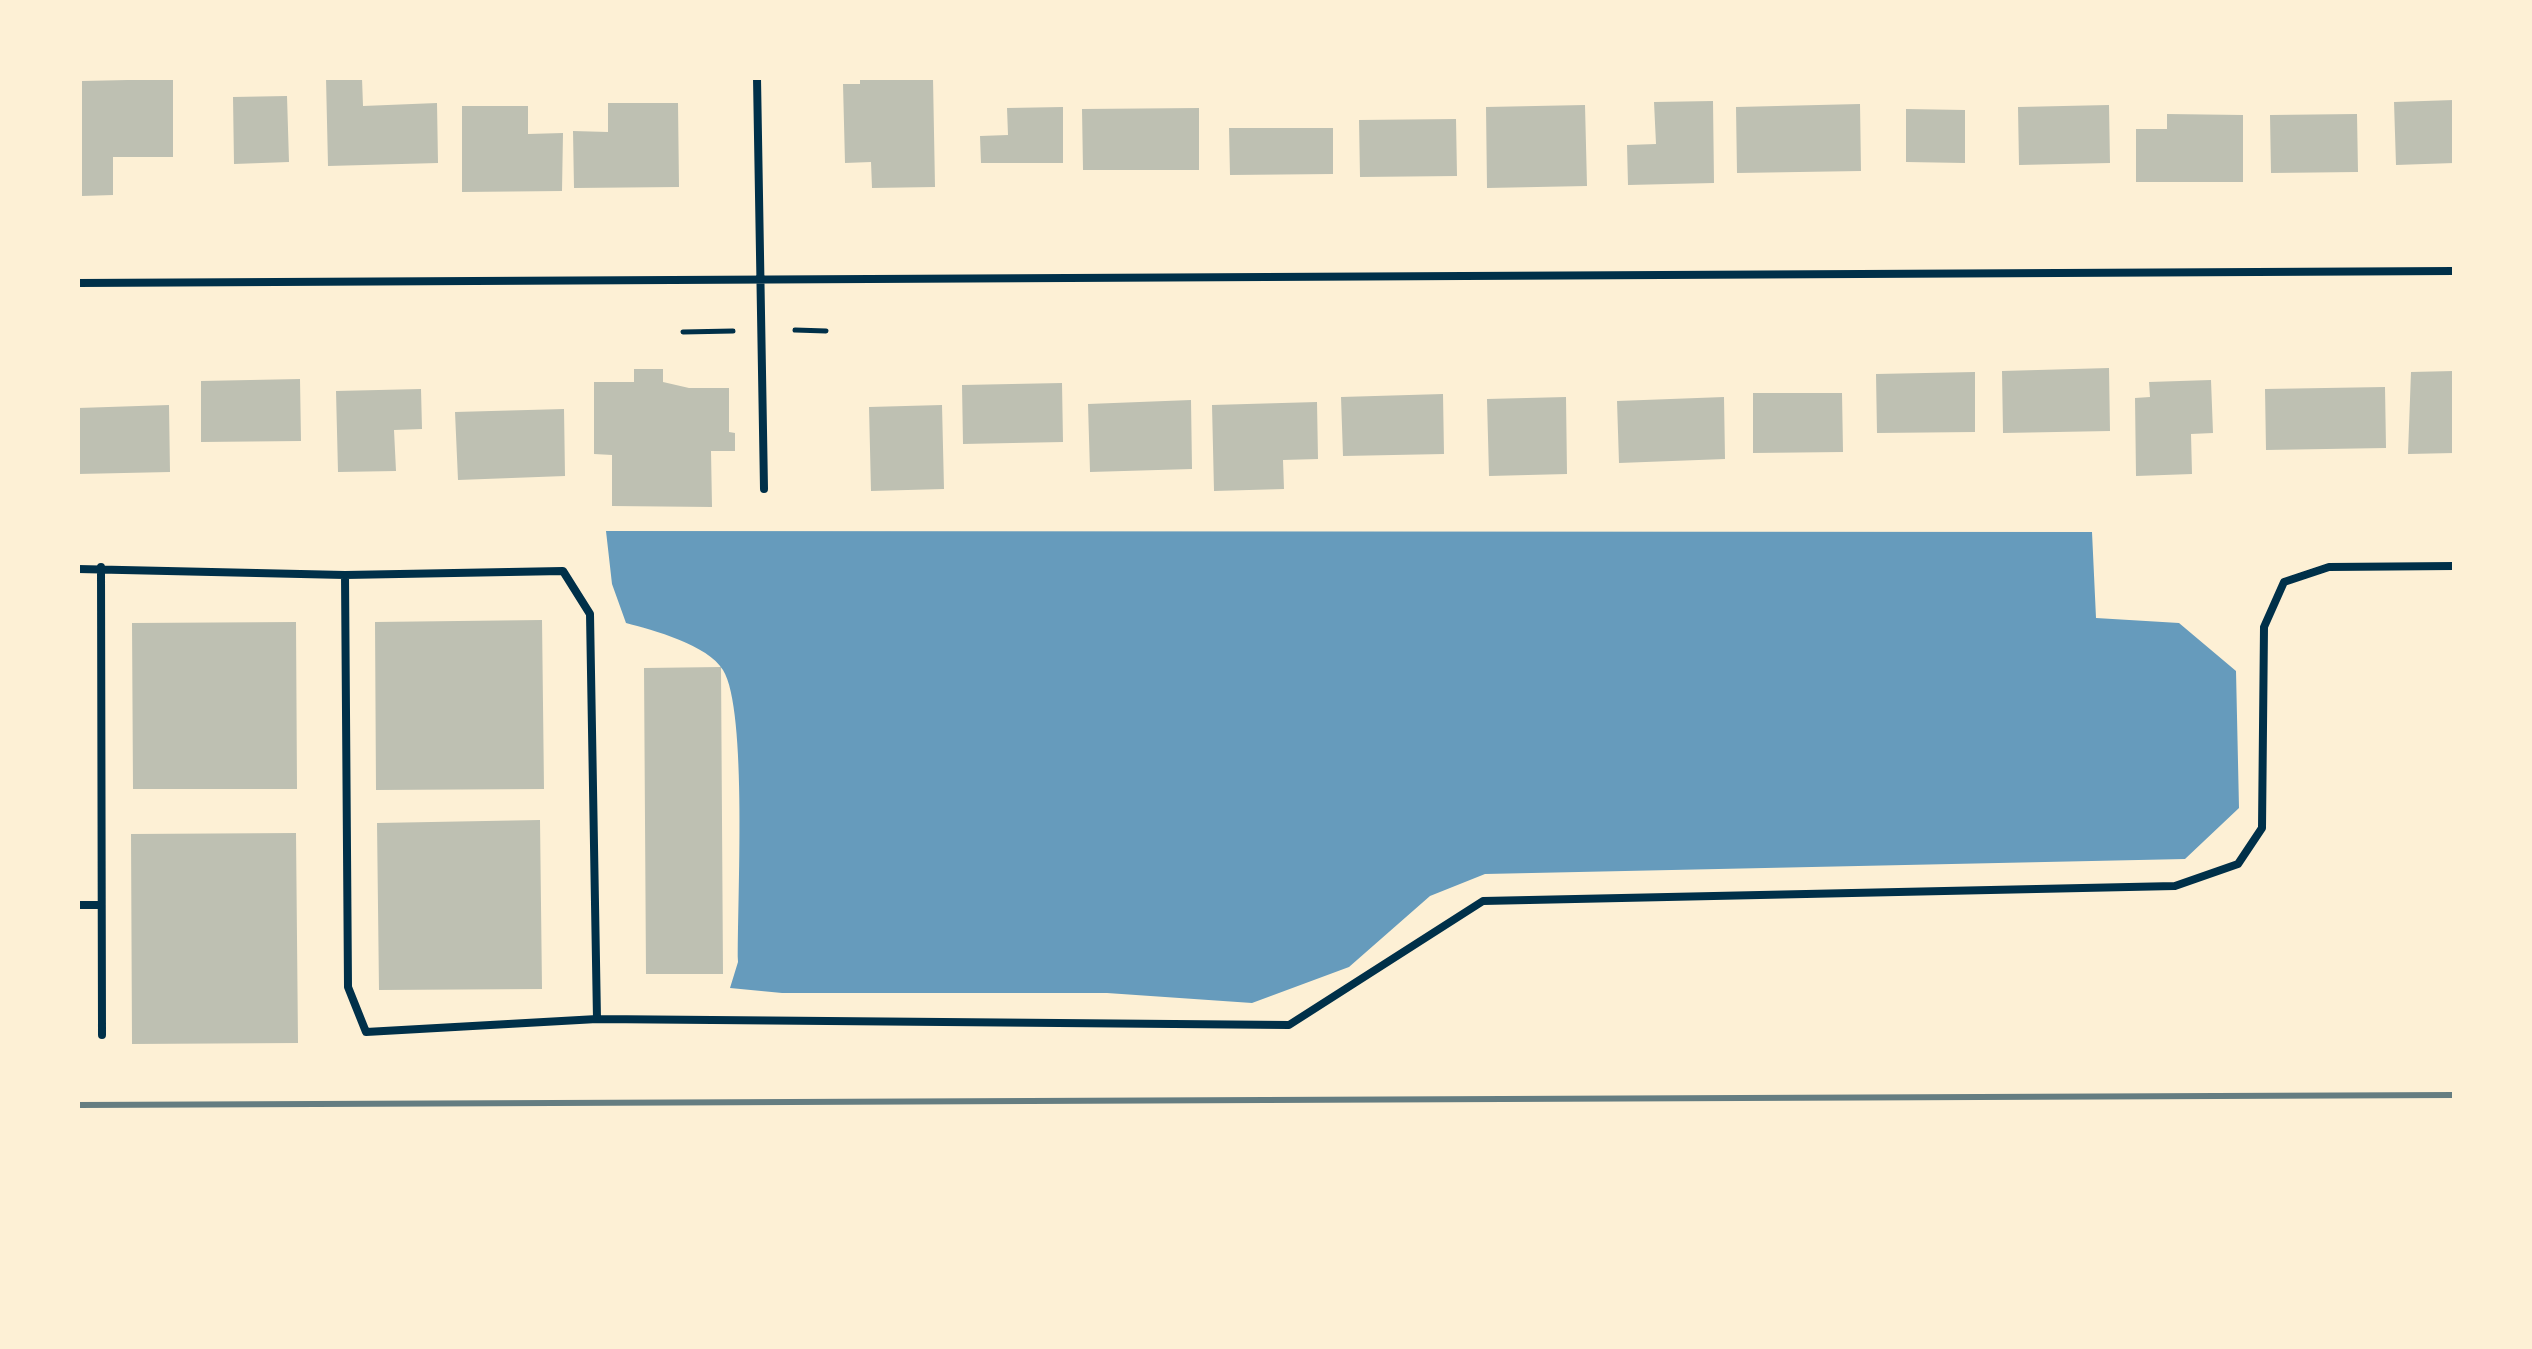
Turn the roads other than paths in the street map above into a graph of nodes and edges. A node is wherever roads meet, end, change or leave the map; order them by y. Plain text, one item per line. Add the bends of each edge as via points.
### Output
1 (757, 78) edge
2 (2454, 271) edge
3 (760, 279) junction
4 (78, 283) edge
5 (764, 489) dead end
6 (2454, 566) edge
7 (101, 567) junction
8 (78, 569) edge
9 (345, 575) junction
10 (78, 905) edge
11 (101, 905) junction
12 (597, 1019) junction
13 (102, 1035) dead end

1 - 3 street
2 - 3 street
3 - 4 street
3 - 5 street
6 - 12 street via 2329,567 2284,582 2264,627 2262,828 2238,864 2175,886 1483,901 1289,1025
7 - 8 street
7 - 9 street
7 - 11 street
9 - 12 street via 563,571 590,614
9 - 12 street via 348,987 366,1032
10 - 11 street
11 - 13 street

